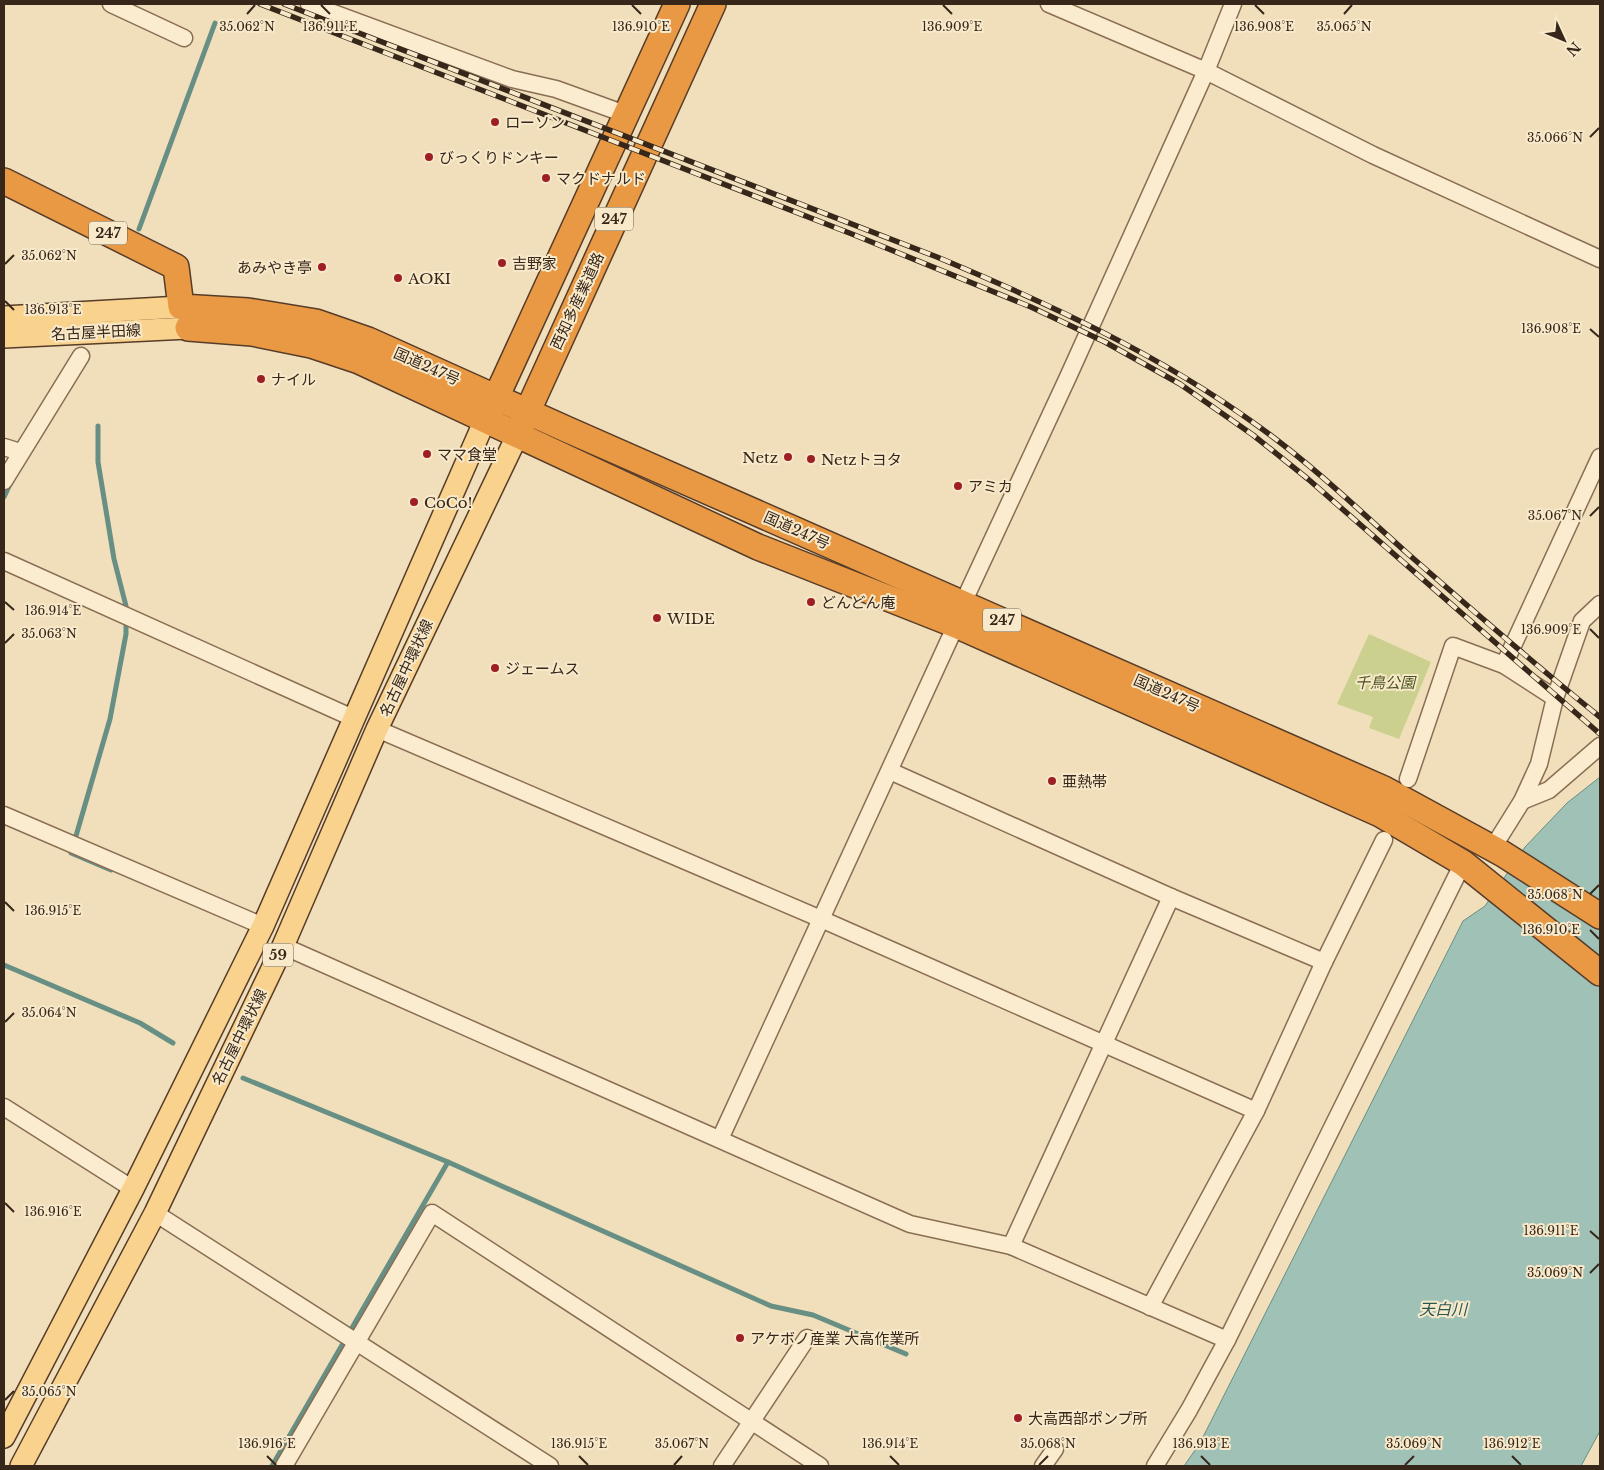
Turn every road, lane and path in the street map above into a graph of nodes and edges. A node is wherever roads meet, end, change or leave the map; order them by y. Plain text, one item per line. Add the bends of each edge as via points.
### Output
1 (111, 4) edge
2 (310, 4) edge
3 (677, 4) edge
4 (713, 4) edge
5 (1049, 4) edge
6 (1233, 4) edge
7 (184, 38) dead end
8 (1206, 71) junction
9 (625, 114) junction
10 (4, 181) edge
11 (1600, 259) edge
12 (4, 317) edge
13 (185, 317) junction
14 (4, 337) edge
15 (81, 356) dead end
16 (496, 397) junction
17 (527, 411) junction
18 (485, 420) junction
19 (517, 436) junction
20 (4, 448) edge
21 (20, 452) junction
22 (1600, 457) edge
23 (4, 481) edge
24 (4, 561) edge
25 (1600, 604) edge
26 (960, 614) junction
27 (1504, 665) junction
28 (1555, 698) junction
29 (353, 718) junction
30 (377, 729) junction
31 (1600, 746) edge
32 (890, 771) junction
33 (1408, 779) dead end
34 (1522, 801) junction
35 (4, 815) edge
36 (1384, 840) dead end
37 (1497, 851) junction
38 (1463, 863) junction
39 (1171, 897) junction
40 (1600, 916) edge
41 (821, 919) junction
42 (263, 926) junction
43 (283, 946) junction
44 (1324, 962) junction
45 (1600, 973) edge
46 (1103, 1044) junction
47 (4, 1107) edge
48 (1256, 1111) junction
49 (720, 1139) junction
50 (133, 1189) junction
51 (155, 1214) junction
52 (1011, 1246) junction
53 (1150, 1306) junction
54 (350, 1337) junction
55 (807, 1338) dead end
56 (1226, 1340) junction
57 (751, 1422) junction
58 (4, 1437) edge
59 (1055, 1449) dead end
60 (26, 1464) edge
61 (284, 1466) edge
62 (550, 1466) edge
63 (722, 1466) edge
64 (820, 1466) edge
65 (1043, 1466) edge
66 (1154, 1466) edge

1 - 7 street
2 - 9 street via 512,79 556,89
3 - 9 highway, 247
4 - 17 highway, 西知多産業道路 / 247
5 - 8 street
6 - 8 street
8 - 11 street via 1373,155
8 - 26 street
9 - 16 highway, 247
10 - 13 highway, 247 via 176,267
12 - 13 main road, 名古屋半田線
13 - 14 main road, 名古屋半田線
13 - 16 highway, 国道247号 / 247 via 248,311 316,322 368,340
13 - 18 highway, 国道247号 / 247 via 311,345 359,361
15 - 21 street
16 - 17 highway, 国道247号 / 247
16 - 18 highway, 247
17 - 19 highway, 西知多産業道路 / 247
17 - 26 highway, 国道247号 / 247
18 - 19 highway, 国道247号 / 247
18 - 29 main road, 名古屋中環状線 / 59
19 - 26 highway, 国道247号 / 247 via 758,547
19 - 30 main road, 名古屋中環状線 / 59
20 - 21 street
21 - 23 street
22 - 27 street
24 - 29 street
25 - 28 street via 1582,622
26 - 32 street
26 - 37 highway, 国道247号 / 247 via 1384,789
26 - 38 highway, 国道247号 / 247 via 1380,814
27 - 28 street
27 - 33 street via 1453,646
28 - 34 street via 1539,764
29 - 42 main road, 名古屋中環状線 / 59
30 - 41 street
30 - 43 main road, 名古屋中環状線 / 59
31 - 34 street via 1549,790
32 - 39 street
32 - 41 street
34 - 37 street
35 - 42 street
36 - 44 street
37 - 40 highway, 国道247号 / 247
38 - 45 highway, 国道247号 / 247
38 - 56 street
39 - 44 street
39 - 46 street
41 - 46 street
41 - 49 street
42 - 50 main road, 名古屋中環状線 / 59
43 - 49 street
43 - 51 main road, 名古屋中環状線 / 59
44 - 48 street
46 - 48 street
46 - 52 street
47 - 50 street
48 - 53 street
49 - 52 street via 910,1224
50 - 58 main road, 名古屋中環状線 / 59
51 - 54 street
51 - 60 main road, 名古屋中環状線 / 59
52 - 53 street
53 - 56 street
54 - 57 street via 432,1213
54 - 61 street
54 - 62 street
55 - 57 street
56 - 66 street via 1189,1410
57 - 63 street
57 - 64 street
59 - 65 street

